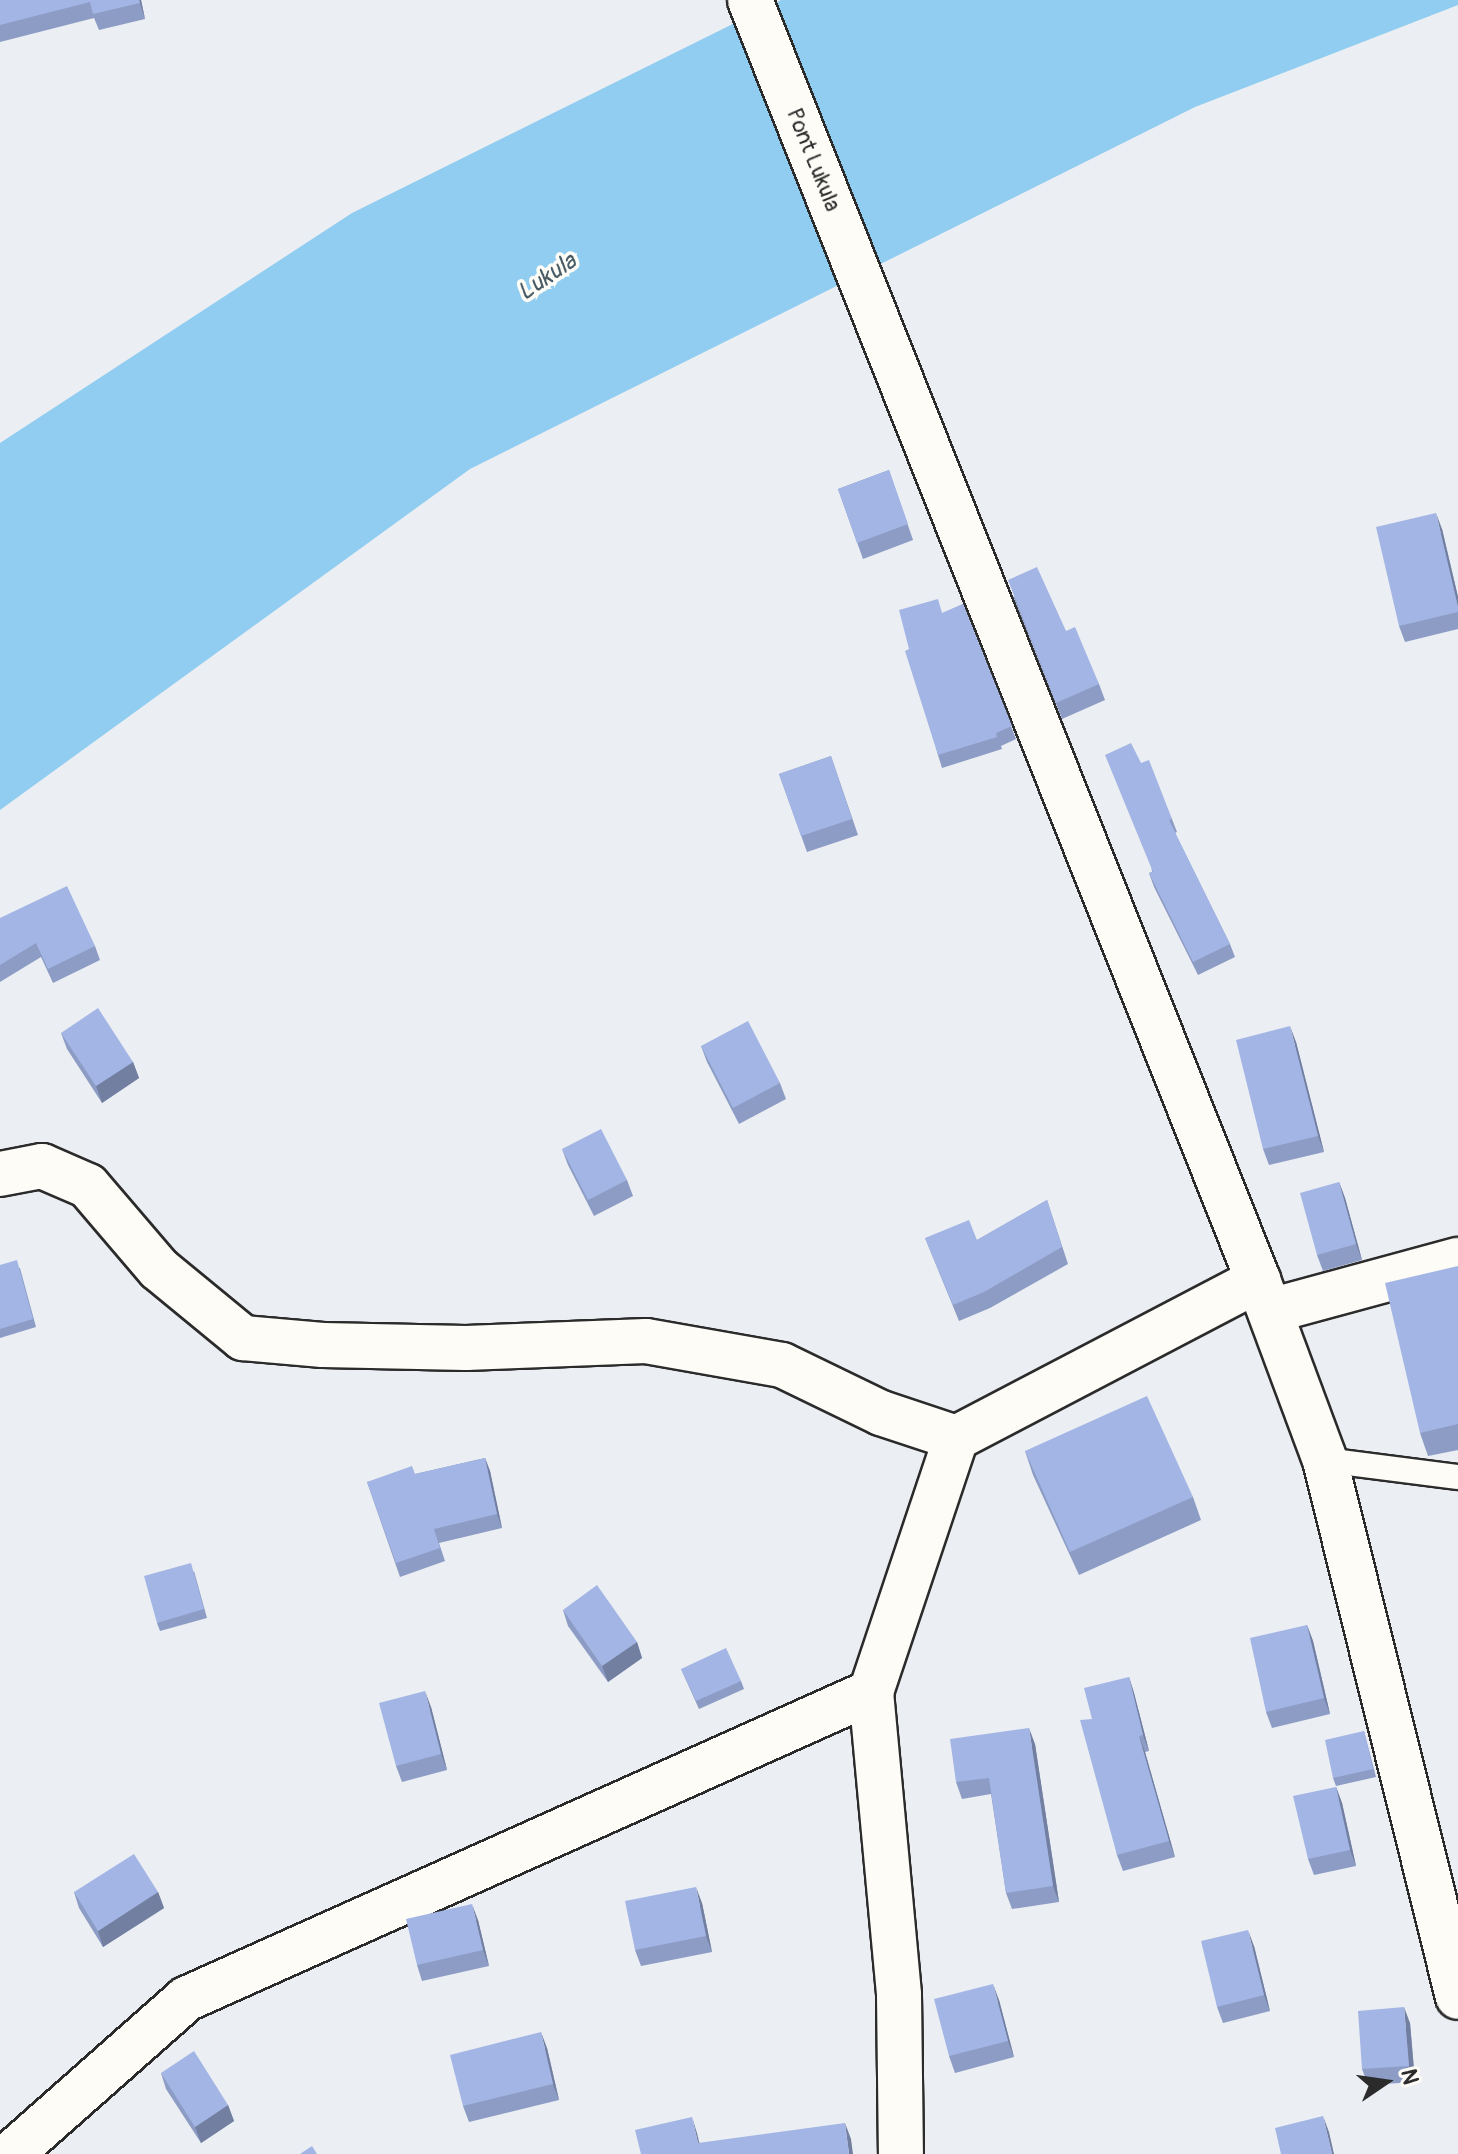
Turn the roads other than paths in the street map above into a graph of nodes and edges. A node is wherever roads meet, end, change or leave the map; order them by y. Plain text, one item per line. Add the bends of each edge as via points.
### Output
1 (750, 0) edge
2 (0, 1174) edge
3 (1458, 1260) edge
4 (1264, 1295) junction
5 (956, 1438) junction
6 (1325, 1460) junction
7 (1458, 1477) edge
8 (871, 1692) junction
9 (1458, 1997) edge
10 (11, 2154) edge
11 (901, 2154) edge

1 - 4 main road, Pont Lukula
2 - 5 main road via 42,1166 88,1186 159,1269 243,1338 466,1348 646,1341 782,1365 881,1413
3 - 4 main road
4 - 5 main road
4 - 6 main road, Pont Lukula
5 - 8 main road
6 - 7 lane
6 - 9 main road, Pont Lukula
8 - 10 main road via 186,1999
8 - 11 main road via 899,1995

